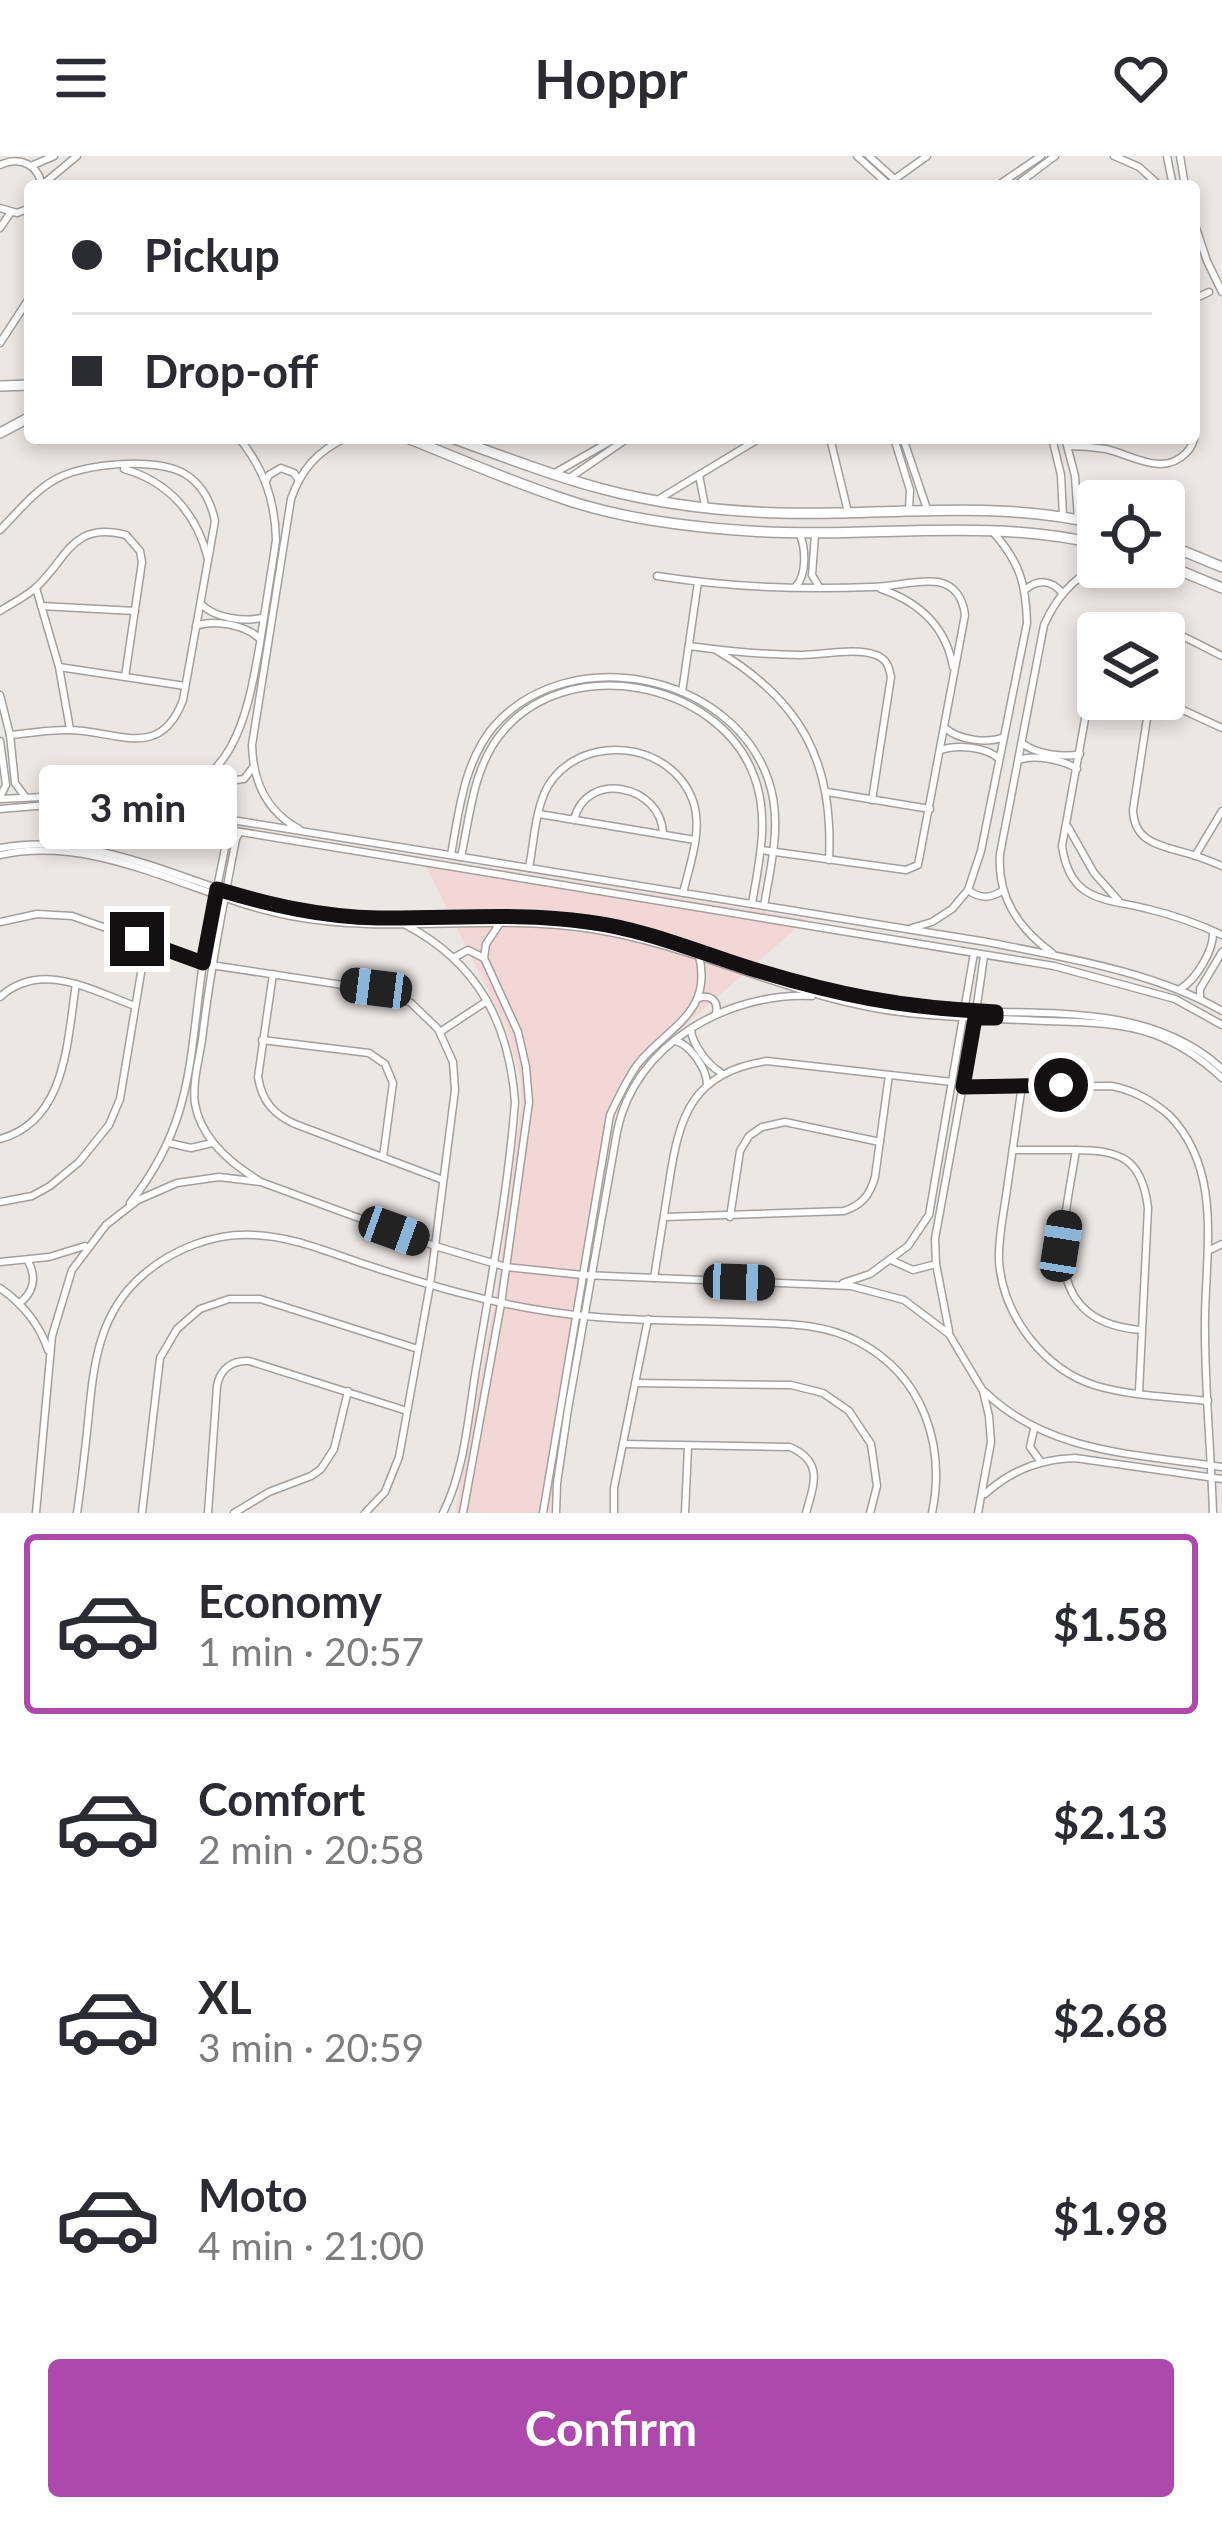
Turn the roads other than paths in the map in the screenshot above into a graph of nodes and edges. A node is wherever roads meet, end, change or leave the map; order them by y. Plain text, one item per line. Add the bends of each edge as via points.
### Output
1 (54, 156) edge
2 (77, 156) edge
3 (856, 156) edge
4 (868, 156) edge
5 (927, 156) edge
6 (1041, 156) edge
7 (1055, 156) edge
8 (1114, 156) edge
9 (6, 159) edge
10 (0, 165) edge
11 (31, 166) junction
12 (40, 180) edge
13 (48, 180) edge
14 (889, 180) edge
15 (891, 180) edge
16 (900, 180) edge
17 (1006, 180) edge
18 (1023, 180) edge
19 (1153, 180) edge
20 (0, 208) edge
21 (24, 211) edge
22 (11, 212) junction
23 (0, 228) edge
24 (1200, 240) edge
25 (1209, 292) dead end
26 (1222, 292) edge
27 (1200, 296) edge
28 (24, 306) edge
29 (0, 343) edge
30 (244, 444) edge
31 (336, 444) edge
32 (422, 444) edge
33 (469, 444) edge
34 (606, 444) edge
35 (619, 444) edge
36 (750, 444) edge
37 (831, 444) edge
38 (900, 444) edge
39 (901, 444) edge
40 (1053, 444) edge
41 (1067, 444) edge
42 (1077, 444) edge
43 (1120, 444) edge
44 (1193, 444) edge
45 (1122, 454) junction
46 (109, 465) junction
47 (553, 474) junction
48 (699, 475) junction
49 (298, 479) junction
50 (568, 479) junction
51 (266, 481) junction
52 (656, 501) junction
53 (1077, 505) edge
54 (705, 506) junction
55 (926, 509) junction
56 (909, 510) junction
57 (848, 512) junction
58 (1063, 516) junction
59 (1077, 519) edge
60 (0, 530) edge
61 (992, 530) junction
62 (800, 533) junction
63 (816, 533) junction
64 (1077, 540) edge
65 (1185, 552) edge
66 (209, 562) junction
67 (1222, 567) edge
68 (1185, 573) edge
69 (657, 576) dead end
70 (1077, 580) edge
71 (698, 583) junction
72 (795, 587) junction
73 (821, 587) junction
74 (875, 587) junction
75 (36, 588) junction
76 (1222, 588) edge
77 (1026, 589) junction
78 (1062, 593) junction
79 (200, 604) junction
80 (41, 606) junction
81 (0, 610) edge
82 (136, 611) junction
83 (264, 616) junction
84 (196, 626) junction
85 (260, 639) junction
86 (1185, 639) edge
87 (688, 646) junction
88 (714, 649) junction
89 (1222, 656) edge
90 (59, 667) junction
91 (125, 677) junction
92 (954, 677) junction
93 (185, 686) junction
94 (682, 692) junction
95 (0, 695) edge
96 (1185, 712) edge
97 (1086, 720) edge
98 (1151, 720) edge
99 (945, 728) junction
100 (1222, 728) edge
101 (70, 730) junction
102 (10, 735) junction
103 (1004, 737) junction
104 (0, 741) edge
105 (1022, 743) junction
106 (941, 750) junction
107 (1080, 754) junction
108 (999, 759) junction
109 (1018, 760) junction
110 (219, 764) junction
111 (254, 766) junction
112 (1077, 769) junction
113 (827, 792) junction
114 (27, 796) junction
115 (0, 798) edge
116 (872, 800) junction
117 (127, 803) junction
118 (0, 809) edge
119 (930, 809) junction
120 (1222, 811) edge
121 (538, 814) junction
122 (574, 820) junction
123 (1066, 824) junction
124 (224, 829) junction
125 (241, 832) junction
126 (308, 832) junction
127 (663, 834) junction
128 (695, 840) junction
129 (761, 850) junction
130 (0, 852) edge
131 (773, 853) junction
132 (451, 855) junction
133 (1195, 856) junction
134 (461, 857) junction
135 (830, 860) junction
136 (1222, 866) edge
137 (529, 868) junction
138 (968, 890) junction
139 (1003, 890) junction
140 (221, 893) junction
141 (683, 893) junction
142 (1120, 902) junction
143 (752, 904) junction
144 (764, 906) junction
145 (0, 922) edge
146 (500, 923) junction
147 (403, 924) junction
148 (908, 929) junction
149 (1212, 930) junction
150 (1222, 935) edge
151 (146, 943) junction
152 (1222, 952) edge
153 (974, 953) junction
154 (985, 955) junction
155 (1055, 955) junction
156 (699, 956) junction
157 (453, 958) junction
158 (484, 958) junction
159 (207, 964) junction
160 (273, 974) junction
161 (76, 984) junction
162 (1180, 988) junction
163 (0, 997) edge
164 (824, 997) junction
165 (699, 998) junction
166 (1201, 998) junction
167 (488, 1001) junction
168 (135, 1006) junction
169 (1222, 1011) edge
170 (929, 1012) junction
171 (716, 1013) junction
172 (964, 1014) junction
173 (975, 1015) junction
174 (1222, 1025) edge
175 (691, 1028) junction
176 (440, 1032) junction
177 (262, 1040) junction
178 (675, 1041) junction
179 (724, 1073) junction
180 (1222, 1074) edge
181 (889, 1075) junction
182 (952, 1082) junction
183 (1022, 1084) junction
184 (707, 1085) junction
185 (963, 1087) junction
186 (0, 1139) edge
187 (213, 1142) junction
188 (880, 1142) junction
189 (169, 1143) junction
190 (1012, 1150) junction
191 (1076, 1150) junction
192 (383, 1157) junction
193 (443, 1180) junction
194 (261, 1182) junction
195 (0, 1202) edge
196 (126, 1208) junction
197 (730, 1216) junction
198 (664, 1217) junction
199 (1210, 1220) junction
200 (1219, 1227) dead end
201 (1222, 1244) edge
202 (89, 1245) junction
203 (435, 1246) junction
204 (1210, 1250) junction
205 (891, 1260) junction
206 (28, 1261) junction
207 (0, 1262) edge
208 (493, 1264) junction
209 (936, 1264) junction
210 (506, 1267) junction
211 (588, 1275) junction
212 (654, 1278) junction
213 (430, 1285) junction
214 (823, 1286) junction
215 (0, 1288) edge
216 (488, 1301) junction
217 (20, 1303) junction
218 (501, 1304) junction
219 (576, 1315) junction
220 (586, 1316) junction
221 (648, 1319) junction
222 (1142, 1330) junction
223 (949, 1334) junction
224 (418, 1348) junction
225 (50, 1356) junction
226 (635, 1383) junction
227 (349, 1390) junction
228 (983, 1391) junction
229 (1139, 1392) junction
230 (1208, 1401) junction
231 (407, 1411) junction
232 (1034, 1429) junction
233 (623, 1444) junction
234 (688, 1447) junction
235 (1041, 1462) junction
236 (1212, 1466) junction
237 (1222, 1467) edge
238 (1212, 1477) junction
239 (1222, 1479) edge
240 (982, 1497) junction
241 (36, 1513) edge
242 (77, 1513) edge
243 (142, 1513) edge
244 (208, 1513) edge
245 (234, 1513) edge
246 (365, 1513) edge
247 (443, 1513) edge
248 (464, 1513) edge
249 (543, 1513) edge
250 (556, 1513) edge
251 (614, 1513) edge
252 (685, 1513) edge
253 (806, 1513) edge
254 (870, 1513) edge
255 (932, 1513) edge
256 (978, 1513) edge
257 (1213, 1513) edge

1 - 11 street
2 - 13 street
3 - 14 street
4 - 15 street
5 - 16 street
6 - 17 street
7 - 18 street
8 - 19 street
9 - 10 street
9 - 11 street
11 - 12 street
20 - 22 street
21 - 22 street
22 - 23 street
24 - 26 street
25 - 27 street
28 - 29 street
30 - 51 street
31 - 49 street
32 - 62 street via 565,500 715,529
33 - 47 street
34 - 47 street
35 - 50 street
36 - 48 street
37 - 57 street
38 - 56 street
39 - 55 street
40 - 58 street
41 - 53 street
42 - 45 street
43 - 45 street
44 - 45 street via 1174,462
46 - 60 street via 55,479
46 - 66 street via 168,490 195,522
46 - 66 street via 162,466 196,482 212,506
47 - 50 street
48 - 52 street
48 - 54 street
49 - 51 street via 281,468
49 - 111 street via 262,668
50 - 52 street
51 - 83 street via 277,540
52 - 54 street
54 - 57 street
55 - 56 street
55 - 58 street
56 - 57 street
58 - 59 street
61 - 63 street
61 - 64 street
61 - 77 street
62 - 63 street
62 - 72 street via 803,575
63 - 73 street via 812,575
65 - 67 street
66 - 79 street
68 - 76 street
69 - 71 street
70 - 78 street
71 - 72 street
71 - 87 street
72 - 73 street
73 - 74 street
74 - 92 street via 909,601 936,626
74 - 92 street via 934,581 952,588 965,615
75 - 80 street
75 - 81 street
75 - 82 street via 76,542 113,532 140,551
77 - 78 street via 1045,582
77 - 103 street
78 - 105 street via 1044,625
79 - 83 street via 212,614
79 - 84 street
80 - 82 street
80 - 90 street
82 - 91 street
83 - 85 street
84 - 85 street via 210,622
84 - 93 street
85 - 110 street via 239,734
86 - 89 street
87 - 88 street
87 - 94 street
88 - 113 street via 746,668 797,720
88 - 116 street via 873,653 886,662 891,677
90 - 91 street
90 - 101 street
91 - 93 street
92 - 99 street
93 - 101 street via 176,718 158,734 135,740
94 - 131 street via 726,718 758,755 775,800
94 - 132 street via 592,678 512,710 469,770
95 - 102 street
96 - 100 street
97 - 107 street
98 - 133 street via 1135,826 1153,844
99 - 103 street via 988,741
99 - 106 street
101 - 102 street
102 - 114 street via 15,783
103 - 108 street
104 - 115 street
105 - 107 street
105 - 109 street
106 - 108 street
106 - 119 street
107 - 112 street
108 - 138 street
109 - 112 street
109 - 139 street via 1000,854
110 - 111 street via 236,780
110 - 117 street via 183,793
111 - 126 street via 274,812
112 - 123 street
113 - 116 street
113 - 135 street
114 - 115 street
114 - 117 street
116 - 119 street
117 - 126 street
118 - 124 street via 83,807
119 - 135 street via 915,868
120 - 133 street
121 - 122 street
121 - 128 street via 557,772 598,750 621,749 675,773 694,804
121 - 137 street
122 - 127 street
122 - 127 street via 589,795 622,790 653,803
123 - 142 street
123 - 142 street via 1064,856 1075,881 1099,899
124 - 125 street
124 - 140 street
125 - 140 street
125 - 153 street
126 - 132 street
127 - 128 street
128 - 141 street
129 - 131 street
129 - 134 street via 754,773 724,730 681,701 604,686 558,693 501,733 479,773
129 - 143 street
130 - 140 street via 44,843 84,847
131 - 135 street
131 - 144 street
132 - 134 street
133 - 136 street
134 - 137 street
137 - 141 street
138 - 139 street via 982,897
138 - 148 street via 952,909
139 - 155 street via 1021,926
140 - 147 street via 293,916
140 - 159 street
140 - 170 street via 334,915 588,922
141 - 143 street
142 - 149 street
143 - 144 street
144 - 148 street
145 - 151 street via 72,916
146 - 147 street
146 - 156 street via 587,928
146 - 158 street
147 - 157 street
148 - 155 street
149 - 150 street
149 - 162 street via 1213,942
151 - 159 street
151 - 168 street
152 - 166 street
153 - 154 street
153 - 172 street
154 - 173 street
154 - 174 street via 1175,999
155 - 162 street
156 - 164 street
156 - 165 street
157 - 158 street via 468,950
157 - 167 street
158 - 210 street via 518,1032 529,1102
159 - 160 street
159 - 187 street via 194,1095
159 - 189 street
160 - 176 street via 389,992 422,1010
160 - 177 street
161 - 163 street via 32,979
161 - 168 street
161 - 186 street via 54,1095 28,1126
162 - 166 street
164 - 170 street
164 - 171 street via 787,995
165 - 171 street via 713,999
165 - 211 street via 637,1066 610,1115
166 - 169 street
167 - 176 street
167 - 208 street via 505,1039 515,1102
168 - 195 street via 120,1099 104,1133 41,1192
170 - 172 street
171 - 175 street
172 - 173 street
172 - 182 street
173 - 180 street via 1136,1022 1196,1048
173 - 185 street
175 - 178 street
175 - 179 street
176 - 193 street via 454,1072
177 - 192 street via 257,1077 273,1111
177 - 192 street via 369,1053 385,1064 393,1083
178 - 184 street via 685,1044
178 - 211 street via 619,1118
179 - 181 street via 766,1060
179 - 184 street
181 - 182 street
181 - 188 street
182 - 205 street via 929,1214
183 - 185 street
183 - 190 street
183 - 199 street via 1112,1086 1150,1100 1202,1160
184 - 198 street via 682,1119
185 - 209 street
187 - 189 street
187 - 194 street
188 - 197 street via 872,1189 855,1207
188 - 197 street via 784,1122 762,1127 740,1151
189 - 196 street
190 - 191 street
190 - 229 street via 999,1244 1007,1299 1038,1349 1072,1376
191 - 222 street via 1064,1274 1094,1316
191 - 222 street via 1120,1156 1146,1191
192 - 193 street
193 - 203 street
194 - 196 street via 190,1180
194 - 203 street
196 - 202 street
197 - 198 street
198 - 212 street
199 - 200 street
199 - 204 street
201 - 204 street
202 - 206 street
202 - 225 street via 62,1297
203 - 208 street
203 - 213 street
204 - 230 street
205 - 209 street via 913,1270
205 - 214 street
206 - 207 street
206 - 217 street via 34,1279
208 - 210 street
208 - 216 street
209 - 223 street
210 - 211 street
210 - 218 street
211 - 212 street
211 - 219 street
211 - 220 street
212 - 214 street
213 - 216 street
213 - 224 street
213 - 242 street via 259,1234 208,1240 146,1271 98,1344
214 - 223 street via 904,1300
215 - 217 street
216 - 218 street
216 - 247 street via 457,1479
217 - 225 street
218 - 219 street
218 - 248 street
219 - 220 street
219 - 249 street
220 - 221 street
220 - 250 street
221 - 226 street
221 - 255 street via 816,1327 877,1353 909,1385 929,1425 937,1469
222 - 229 street
223 - 228 street
224 - 231 street
224 - 243 street via 260,1299 229,1298 200,1309 160,1358
225 - 241 street
226 - 233 street
226 - 254 street via 791,1385 823,1393 871,1444 877,1486
227 - 231 street
227 - 244 street via 249,1360 225,1368
227 - 245 street via 321,1469
228 - 232 street
228 - 240 street via 991,1442
229 - 230 street
230 - 236 street
231 - 246 street via 393,1475
232 - 235 street via 1030,1447
232 - 236 street via 1074,1444
233 - 234 street
233 - 251 street
234 - 252 street
234 - 253 street via 798,1450 813,1470
235 - 238 street via 1075,1458
235 - 240 street
236 - 237 street
236 - 238 street
238 - 239 street
238 - 257 street
240 - 256 street

